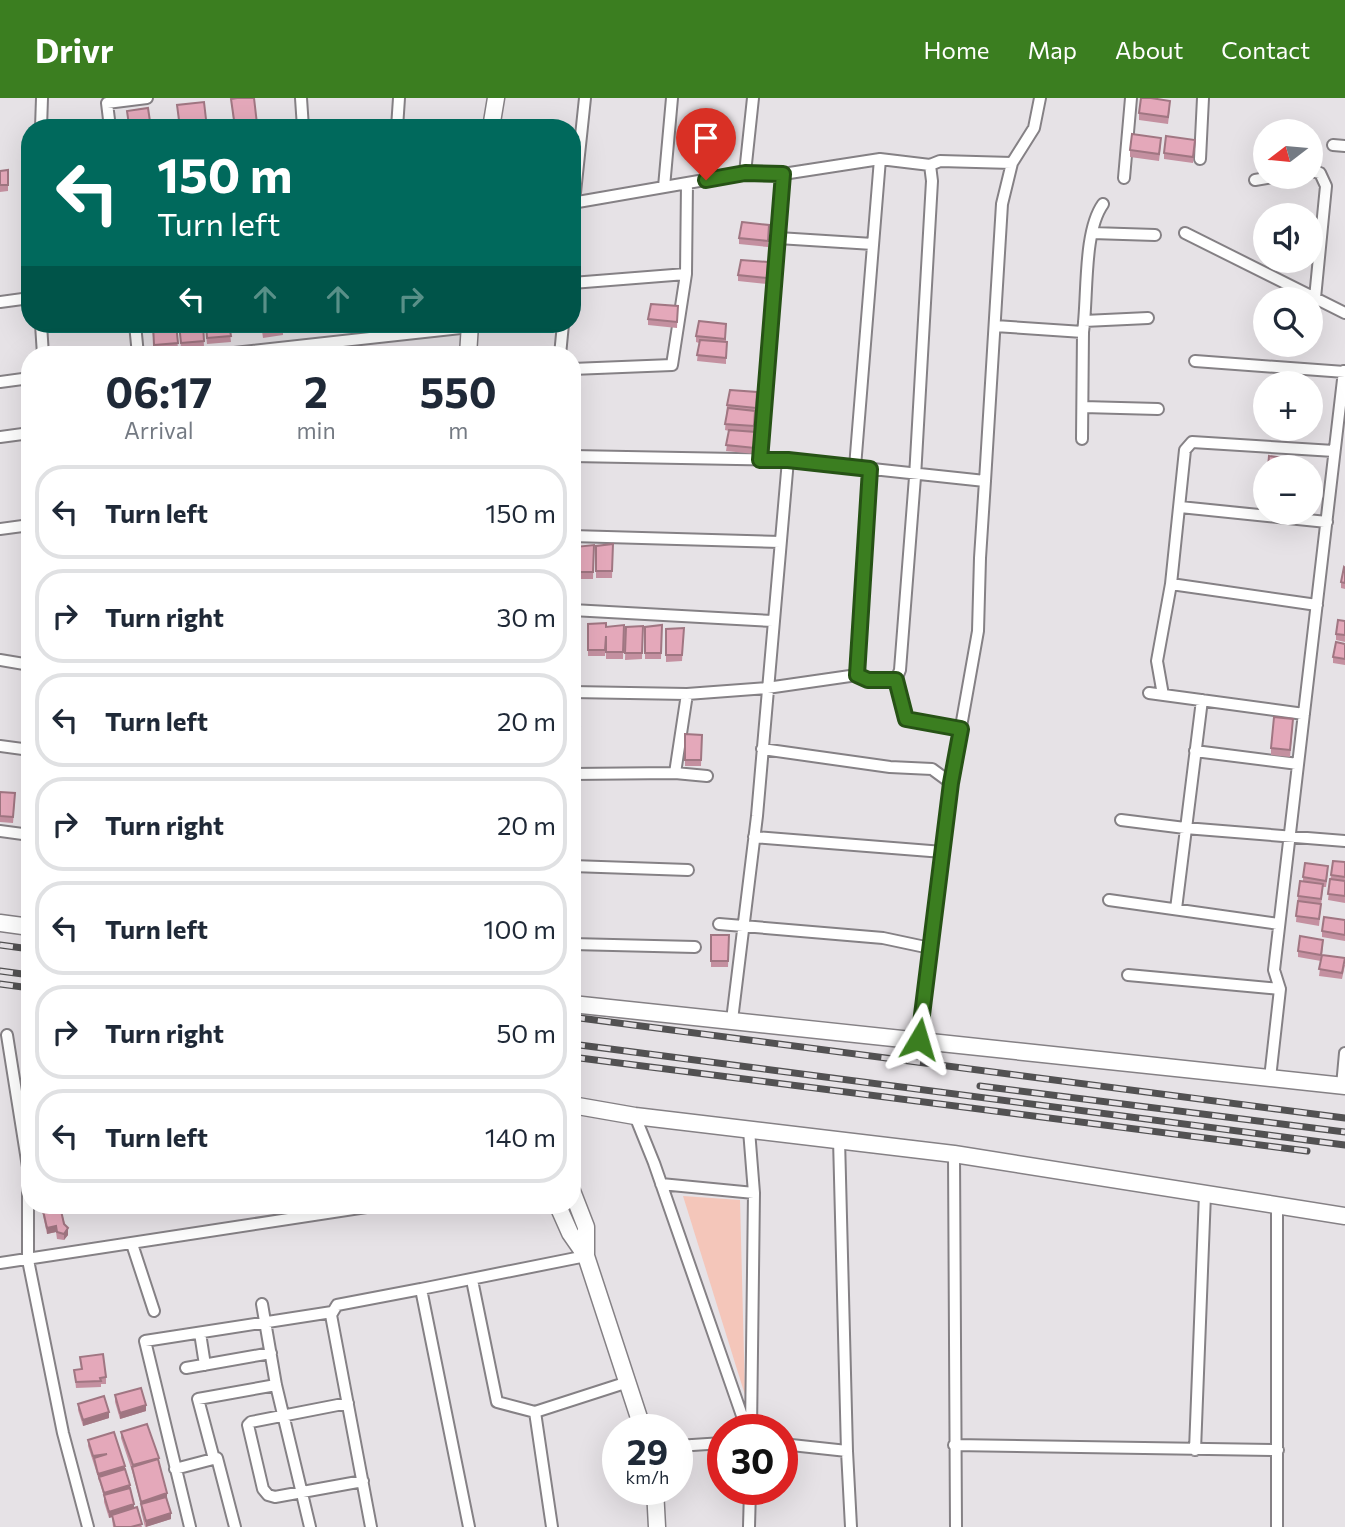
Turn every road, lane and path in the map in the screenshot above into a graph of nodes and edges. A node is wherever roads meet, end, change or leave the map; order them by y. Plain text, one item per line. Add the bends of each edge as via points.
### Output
1 (42, 98) edge
2 (147, 98) edge
3 (300, 98) edge
4 (399, 98) edge
5 (496, 98) edge
6 (584, 98) edge
7 (672, 98) edge
8 (753, 98) edge
9 (1040, 98) edge
10 (1131, 98) edge
11 (1203, 98) edge
12 (102, 101) edge
13 (41, 119) edge
14 (107, 119) edge
15 (302, 119) edge
16 (398, 119) edge
17 (492, 119) edge
18 (581, 127) edge
19 (1333, 145) dead end
20 (1345, 146) edge
21 (880, 159) junction
22 (1200, 159) dead end
23 (1013, 163) junction
24 (930, 165) junction
25 (745, 173) junction
26 (783, 174) junction
27 (1124, 178) dead end
28 (1323, 180) edge
29 (687, 183) junction
30 (664, 187) junction
31 (581, 202) edge
32 (1103, 204) dead end
33 (1092, 233) junction
34 (1185, 233) dead end
35 (1155, 235) dead end
36 (778, 238) junction
37 (873, 244) junction
38 (686, 274) junction
39 (581, 282) edge
40 (1293, 287) edge
41 (1316, 287) edge
42 (21, 299) edge
43 (0, 302) edge
44 (1323, 302) edge
45 (1345, 313) edge
46 (1148, 318) dead end
47 (995, 326) junction
48 (1084, 326) junction
49 (375, 333) edge
50 (406, 333) edge
51 (374, 337) junction
52 (295, 346) edge
53 (1195, 361) dead end
54 (581, 369) edge
55 (1345, 372) edge
56 (21, 379) edge
57 (0, 382) edge
58 (1083, 407) junction
59 (1158, 410) dead end
60 (21, 434) edge
61 (0, 437) edge
62 (1082, 439) dead end
63 (1334, 451) junction
64 (581, 456) edge
65 (760, 460) junction
66 (788, 460) junction
67 (855, 467) junction
68 (870, 469) junction
69 (915, 474) junction
70 (985, 481) junction
71 (1181, 507) junction
72 (1327, 522) junction
73 (21, 526) edge
74 (0, 529) edge
75 (581, 536) edge
76 (780, 542) junction
77 (1171, 584) junction
78 (1317, 605) junction
79 (581, 610) edge
80 (773, 621) junction
81 (0, 660) edge
82 (21, 664) edge
83 (857, 675) junction
84 (896, 680) junction
85 (767, 688) junction
86 (581, 692) edge
87 (1149, 693) dead end
88 (687, 694) junction
89 (1163, 695) junction
90 (1202, 700) junction
91 (1304, 714) junction
92 (961, 729) junction
93 (0, 746) edge
94 (21, 749) edge
95 (762, 750) junction
96 (1195, 751) junction
97 (1298, 764) junction
98 (675, 773) junction
99 (581, 774) edge
100 (708, 776) dead end
101 (951, 783) junction
102 (1121, 820) dead end
103 (1185, 828) junction
104 (0, 831) edge
105 (21, 834) edge
106 (754, 837) junction
107 (1290, 837) junction
108 (1345, 841) edge
109 (943, 852) junction
110 (581, 866) edge
111 (688, 870) dead end
112 (1109, 900) dead end
113 (1176, 909) junction
114 (0, 923) edge
115 (719, 924) dead end
116 (1279, 924) junction
117 (21, 926) edge
118 (743, 927) junction
119 (581, 944) edge
120 (695, 947) dead end
121 (930, 948) junction
122 (1128, 975) dead end
123 (1280, 989) junction
124 (581, 1005) edge
125 (732, 1020) junction
126 (7, 1035) dead end
127 (919, 1039) junction
128 (1345, 1052) edge
129 (1270, 1078) junction
130 (1343, 1086) edge
131 (581, 1107) edge
132 (635, 1116) junction
133 (21, 1119) edge
134 (749, 1130) junction
135 (839, 1139) junction
136 (954, 1154) junction
137 (661, 1184) junction
138 (754, 1193) junction
139 (1205, 1194) junction
140 (1277, 1205) junction
141 (28, 1214) edge
142 (322, 1214) edge
143 (562, 1214) edge
144 (581, 1214) edge
145 (1345, 1216) edge
146 (132, 1244) junction
147 (586, 1256) junction
148 (28, 1260) junction
149 (0, 1263) edge
150 (471, 1280) junction
151 (421, 1289) junction
152 (262, 1304) dead end
153 (154, 1311) dead end
154 (332, 1312) junction
155 (265, 1323) junction
156 (200, 1333) junction
157 (271, 1353) junction
158 (205, 1365) junction
159 (186, 1368) dead end
160 (628, 1382) junction
161 (276, 1385) junction
162 (348, 1403) junction
163 (535, 1412) junction
164 (638, 1414) edge
165 (743, 1414) edge
166 (749, 1414) edge
167 (283, 1415) junction
168 (954, 1445) junction
169 (798, 1446) edge
170 (1195, 1450) junction
171 (1279, 1450) junction
172 (847, 1451) junction
173 (214, 1459) junction
174 (175, 1469) junction
175 (363, 1481) junction
176 (301, 1491) junction
177 (656, 1505) edge
178 (750, 1505) edge
179 (88, 1527) edge
180 (190, 1527) edge
181 (235, 1527) edge
182 (310, 1527) edge
183 (371, 1527) edge
184 (469, 1527) edge
185 (551, 1527) edge
186 (657, 1527) edge
187 (749, 1527) edge
188 (850, 1527) edge
189 (956, 1527) edge
190 (1277, 1527) edge

1 - 13 street
2 - 12 street
3 - 15 street
4 - 16 street
5 - 17 street
6 - 18 street
7 - 30 street
8 - 25 street
9 - 23 street via 1034,128
10 - 27 street
11 - 22 street
12 - 14 street
19 - 20 street
21 - 24 street
21 - 26 street
21 - 37 street
23 - 24 street via 940,161
23 - 47 street via 1002,204
24 - 69 street
25 - 26 street
25 - 29 street
26 - 36 street
28 - 41 street
29 - 30 street
29 - 38 street
30 - 31 street
32 - 33 street
33 - 35 street
33 - 48 street
34 - 40 street
36 - 37 street
36 - 65 street
37 - 67 street
38 - 39 street
38 - 54 street via 672,365
42 - 43 street
44 - 45 street
46 - 48 street
47 - 48 street
47 - 70 street
48 - 58 street
49 - 51 street
50 - 51 street
51 - 52 street
53 - 55 street
55 - 63 street
56 - 57 street
58 - 59 street
58 - 62 street
60 - 61 street
63 - 71 street via 1192,442 1185,450
63 - 72 street
64 - 65 street
65 - 66 street
66 - 67 street
66 - 76 street
67 - 68 street
68 - 69 street
68 - 83 street
69 - 70 street
69 - 84 street
70 - 92 street via 978,631
71 - 72 street
71 - 77 street
72 - 78 street
73 - 74 street
75 - 76 street
76 - 80 street
77 - 78 street
77 - 89 street via 1157,661
78 - 91 street
79 - 80 street
80 - 85 street
81 - 82 street
83 - 84 street via 868,680
83 - 85 street
84 - 92 street via 906,719
85 - 88 street
85 - 95 street
86 - 88 street
87 - 89 street
88 - 98 street
89 - 90 street
90 - 91 street
90 - 96 street
91 - 97 street
92 - 101 street
93 - 94 street
95 - 101 street via 932,769
95 - 106 street
96 - 97 street
96 - 103 street
97 - 107 street
98 - 99 street
98 - 100 street
101 - 109 street
102 - 103 street
103 - 107 street
103 - 113 street
104 - 105 street
106 - 109 street
106 - 118 street
107 - 108 street
107 - 116 street
109 - 121 street
110 - 111 street
112 - 113 street
113 - 116 street
114 - 117 street
115 - 118 street
116 - 123 street via 1274,970
118 - 121 street via 883,938
118 - 125 street
119 - 120 street
121 - 127 street
122 - 123 street
123 - 129 street
124 - 125 street
125 - 127 street
126 - 133 street
127 - 129 street
128 - 130 street
129 - 130 street
131 - 132 street
132 - 134 street
132 - 137 street
134 - 135 street
134 - 138 street
135 - 136 street
135 - 172 street
136 - 139 street
136 - 168 street
137 - 138 street
137 - 165 street
138 - 166 street
139 - 140 street
139 - 170 street
140 - 145 street
140 - 171 street
141 - 148 street
142 - 146 street
143 - 147 street
144 - 147 street
146 - 148 street
146 - 153 street
147 - 150 street
147 - 160 street
148 - 149 street
148 - 179 street via 63,1433
150 - 151 street
150 - 163 street via 498,1402
151 - 154 street via 337,1305
151 - 184 street
152 - 155 street
154 - 155 street
154 - 162 street
155 - 156 street
155 - 157 street
156 - 158 street
156 - 174 street via 145,1341
157 - 158 street
157 - 161 street
158 - 159 street
160 - 163 street
160 - 164 street
161 - 167 street
161 - 173 street via 198,1399
162 - 167 street
162 - 175 street
163 - 185 street
167 - 176 street
167 - 176 street via 248,1425 263,1489 275,1497
168 - 170 street
168 - 189 street
169 - 172 street
170 - 171 street
171 - 190 street
172 - 188 street
173 - 174 street
173 - 181 street
174 - 180 street
175 - 176 street
175 - 183 street
176 - 182 street
177 - 186 street
178 - 187 street

